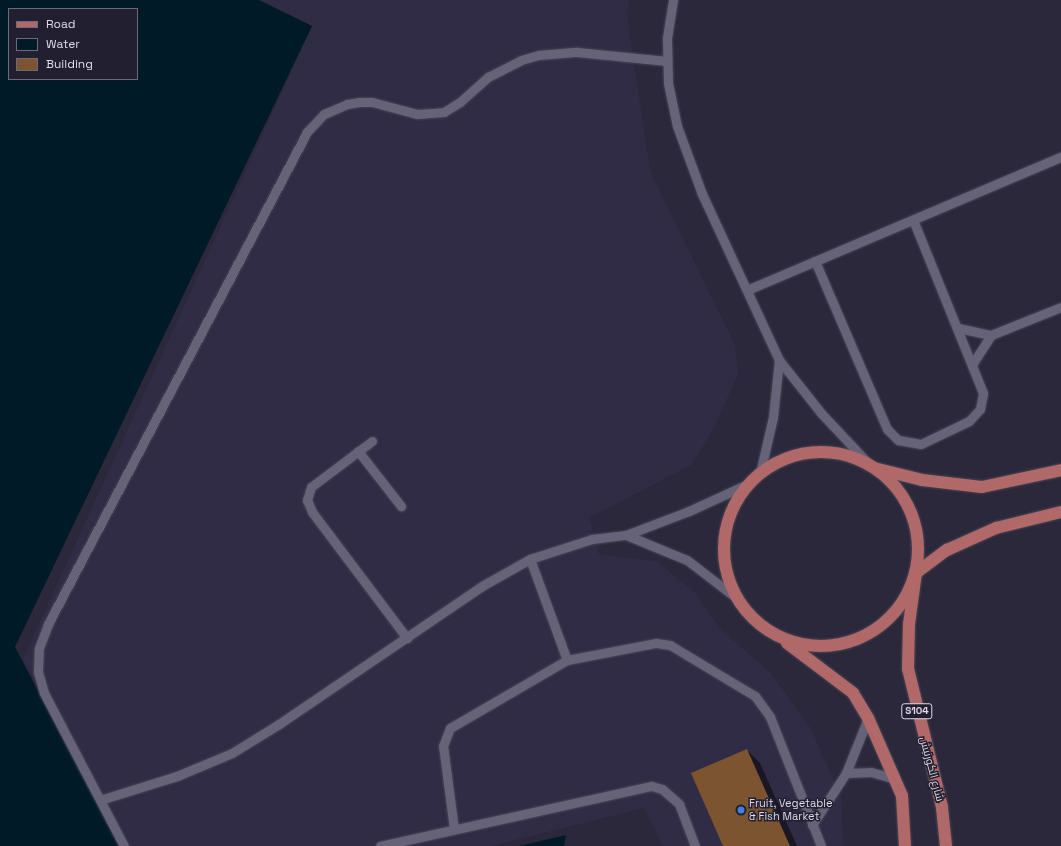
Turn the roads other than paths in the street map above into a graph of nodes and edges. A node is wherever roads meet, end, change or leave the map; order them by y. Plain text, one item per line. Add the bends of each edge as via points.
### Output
1 (673, 0) edge
2 (667, 61) junction
3 (1061, 157) edge
4 (913, 220) junction
5 (815, 261) junction
6 (747, 290) junction
7 (1061, 307) edge
8 (958, 328) junction
9 (991, 335) junction
10 (779, 360) junction
11 (973, 363) junction
12 (372, 441) dead end
13 (358, 451) junction
14 (872, 465) junction
15 (1061, 470) edge
16 (760, 473) junction
17 (750, 483) junction
18 (401, 506) dead end
19 (1061, 512) edge
20 (626, 535) junction
21 (530, 560) junction
22 (916, 573) junction
23 (739, 600) junction
24 (780, 637) junction
25 (407, 638) junction
26 (567, 660) junction
27 (868, 718) junction
28 (846, 773) junction
29 (895, 779) junction
30 (100, 800) junction
31 (812, 825) junction
32 (454, 829) junction
33 (124, 846) edge
34 (380, 846) edge
35 (695, 846) edge
36 (820, 846) edge
37 (905, 846) edge
38 (946, 846) edge

1 - 2 lane
2 - 6 lane via 669,90 677,126 702,194
2 - 30 lane via 577,52 539,55 521,60 488,77 460,102 444,112 417,114 372,102 359,102 341,106 324,114 307,132 42,636 38,661 41,682
3 - 4 lane
4 - 5 lane
4 - 8 lane
5 - 6 lane
5 - 11 lane via 887,429 898,440 921,444 975,415 980,409 984,393
6 - 10 lane
7 - 9 lane
8 - 9 lane
8 - 11 lane
9 - 11 lane
10 - 14 lane via 821,413
10 - 16 lane via 773,417
12 - 13 lane
13 - 18 lane
13 - 25 lane via 311,487 308,494 309,506
14 - 15 main road via 922,480 982,487
14 - 16 main road via 846,454 808,452 779,461
14 - 22 main road, شارع الكورنيش via 898,489 913,514 919,544
16 - 17 main road
17 - 20 lane via 689,511
17 - 23 main road via 741,494 729,519 724,547 728,575
19 - 22 main road via 996,528 947,550
20 - 21 lane via 592,539
20 - 23 lane via 687,560
21 - 25 lane via 482,586
21 - 26 lane
22 - 24 main road via 905,599 887,621 863,637 836,645 807,646
22 - 38 main road, شارع الكورنيش / S104 via 909,624 908,669 942,807
23 - 24 main road via 757,622
24 - 27 main road via 853,693
25 - 30 lane via 232,753 177,776
26 - 31 lane via 656,643 670,645 754,696 770,717
26 - 32 lane via 450,728 442,746
27 - 28 lane
27 - 29 main road
28 - 29 lane via 870,772
28 - 31 lane
29 - 37 main road via 902,796
30 - 33 lane
31 - 36 lane
32 - 34 lane
32 - 35 lane via 651,786 662,788 679,804

